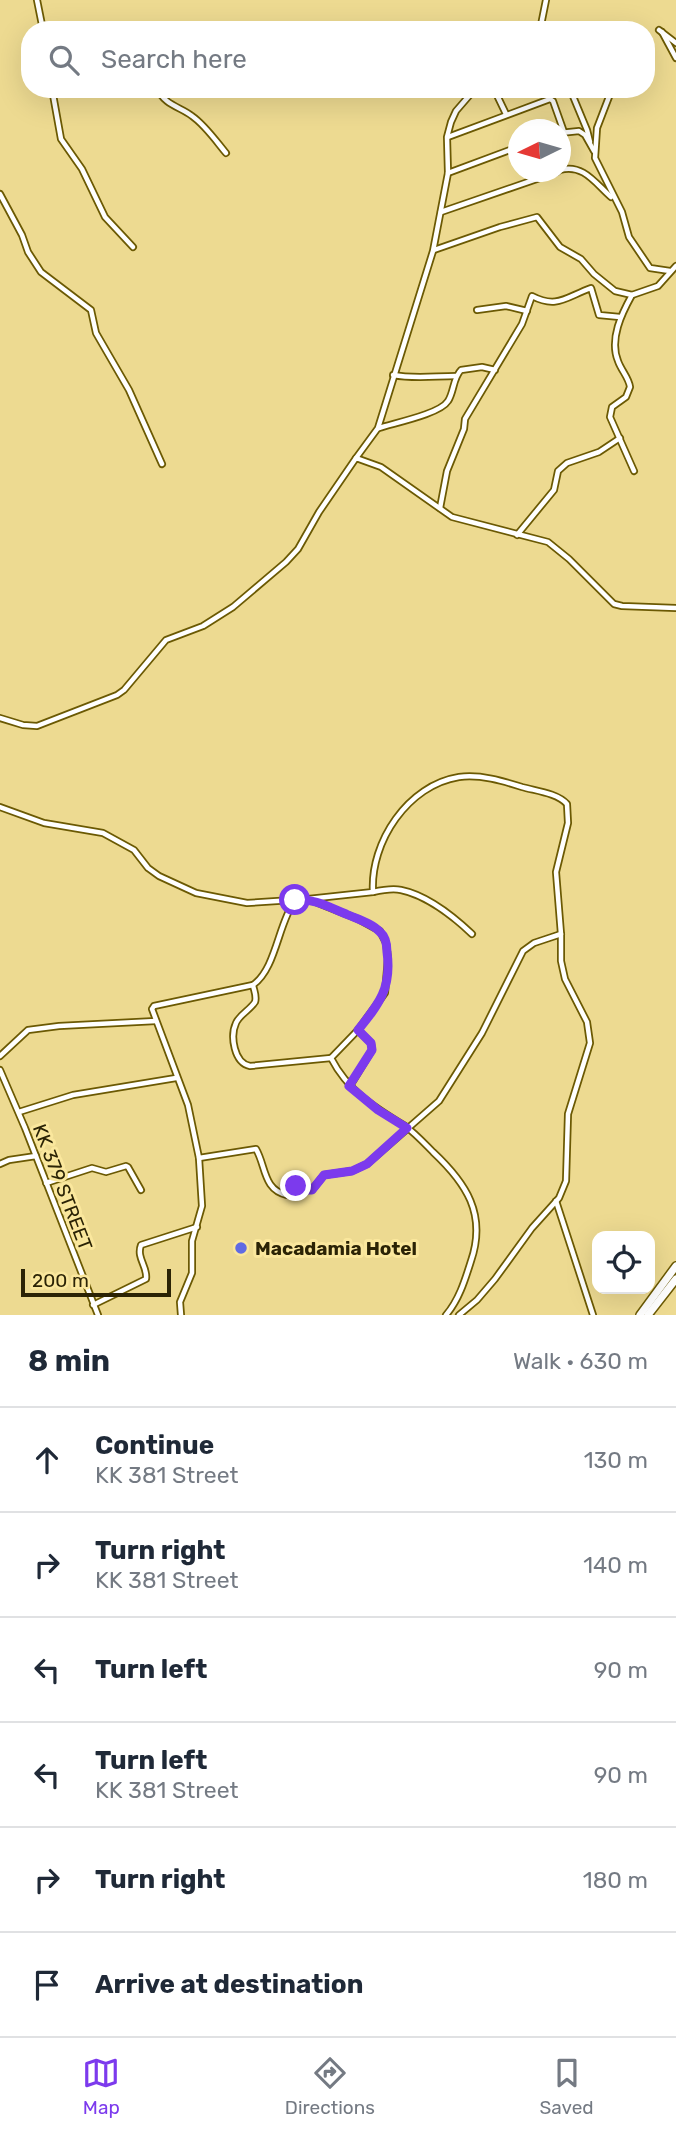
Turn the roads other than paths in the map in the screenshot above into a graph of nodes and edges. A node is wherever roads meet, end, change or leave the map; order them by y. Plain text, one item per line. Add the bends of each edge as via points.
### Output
1 (37, 0) edge
2 (546, 0) edge
3 (41, 21) edge
4 (542, 21) edge
5 (676, 43) edge
6 (676, 58) edge
7 (54, 98) edge
8 (164, 98) edge
9 (467, 98) edge
10 (498, 98) edge
11 (574, 98) edge
12 (609, 98) edge
13 (506, 114) junction
14 (558, 119) edge
15 (571, 131) edge
16 (447, 137) junction
17 (590, 142) junction
18 (508, 151) edge
19 (226, 153) dead end
20 (595, 153) junction
21 (571, 167) edge
22 (448, 173) junction
23 (527, 182) edge
24 (0, 194) edge
25 (615, 200) junction
26 (440, 212) junction
27 (134, 247) dead end
28 (433, 251) junction
29 (676, 266) edge
30 (670, 271) junction
31 (632, 295) junction
32 (477, 310) dead end
33 (527, 311) junction
34 (620, 317) junction
35 (495, 370) junction
36 (393, 376) junction
37 (456, 376) junction
38 (378, 428) junction
39 (620, 438) junction
40 (356, 458) junction
41 (162, 464) dead end
42 (634, 471) dead end
43 (440, 508) junction
44 (517, 535) junction
45 (676, 608) edge
46 (0, 718) edge
47 (0, 807) edge
48 (373, 892) junction
49 (308, 898) junction
50 (295, 900) junction
51 (472, 934) dead end
52 (561, 934) junction
53 (253, 985) junction
54 (156, 1021) junction
55 (358, 1030) junction
56 (0, 1056) edge
57 (331, 1058) junction
58 (0, 1070) edge
59 (176, 1077) junction
60 (349, 1086) junction
61 (19, 1112) junction
62 (407, 1128) junction
63 (36, 1156) junction
64 (199, 1158) junction
65 (0, 1164) edge
66 (46, 1183) junction
67 (141, 1190) dead end
68 (556, 1201) junction
69 (198, 1227) junction
70 (676, 1266) edge
71 (676, 1279) edge
72 (93, 1305) junction
73 (98, 1315) edge
74 (181, 1315) edge
75 (446, 1315) edge
76 (459, 1315) edge
77 (593, 1315) edge
78 (640, 1315) edge
79 (648, 1315) edge

1 - 3 street
2 - 4 street
5 - 6 street via 660,31
7 - 27 street via 61,139 82,169 105,217
8 - 19 street via 193,116
9 - 16 street via 456,111
10 - 13 street
11 - 17 street
12 - 20 street via 597,128
13 - 14 street via 550,99
13 - 16 street
15 - 17 street via 579,131
16 - 22 street
17 - 20 street
18 - 22 street
20 - 25 street
21 - 25 street
22 - 26 street
23 - 26 street
24 - 41 street via 41,272 91,310 96,333 129,390
25 - 30 street via 629,237 650,268
26 - 28 street
28 - 31 street via 537,217 560,247 581,259 615,291
28 - 36 street
29 - 30 street
30 - 31 street via 658,286
31 - 34 street
32 - 33 street via 506,306
33 - 34 street via 532,296 552,303 591,288 599,315
33 - 35 street
34 - 39 street via 616,355 631,387 610,410
35 - 37 street via 461,370
35 - 43 street via 465,419
36 - 37 street
36 - 38 street
37 - 38 street via 449,401 440,410
38 - 40 street
39 - 42 street
39 - 44 street via 558,471 554,490
40 - 43 street via 381,467
40 - 46 street via 286,562 213,621 166,640 124,690 37,726
43 - 44 street via 458,520
44 - 45 street via 552,544 614,604
47 - 50 street via 44,823 103,833 134,850 159,876 196,893 247,903
48 - 49 street
48 - 51 street via 397,889 411,893
48 - 52 street via 374,864 387,833 407,805 439,784 483,777 567,804 556,872
49 - 50 street
49 - 55 street via 370,925 384,937 387,987
50 - 53 street via 266,968
52 - 62 street via 523,951 482,1033 439,1101
52 - 68 street via 562,972 587,1022 590,1043 571,1103 566,1181
53 - 54 street via 158,1005 152,1009
53 - 57 street via 255,1002 237,1020 233,1034 244,1065
54 - 56 street via 28,1030
54 - 59 street
55 - 57 street
55 - 60 street via 372,1050
57 - 60 street
58 - 61 street, KK 379 STREET
59 - 61 street via 73,1095
59 - 64 street via 188,1105
60 - 62 street
61 - 63 street, KK 379 STREET
62 - 64 street via 360,1169 324,1175 312,1190 296,1186 287,1195 278,1193 267,1181 256,1149
62 - 75 street via 452,1170 475,1214 473,1254
63 - 65 street
63 - 66 street, KK 379 STREET
64 - 69 street via 202,1206
66 - 67 street via 92,1168 106,1172 125,1166
66 - 72 street, KK 379 STREET
68 - 76 street via 495,1279
68 - 77 street
69 - 72 street via 141,1245 146,1279
69 - 74 street via 192,1241 191,1279 180,1301
70 - 78 highway
71 - 79 highway
72 - 73 street, KK 379 STREET

